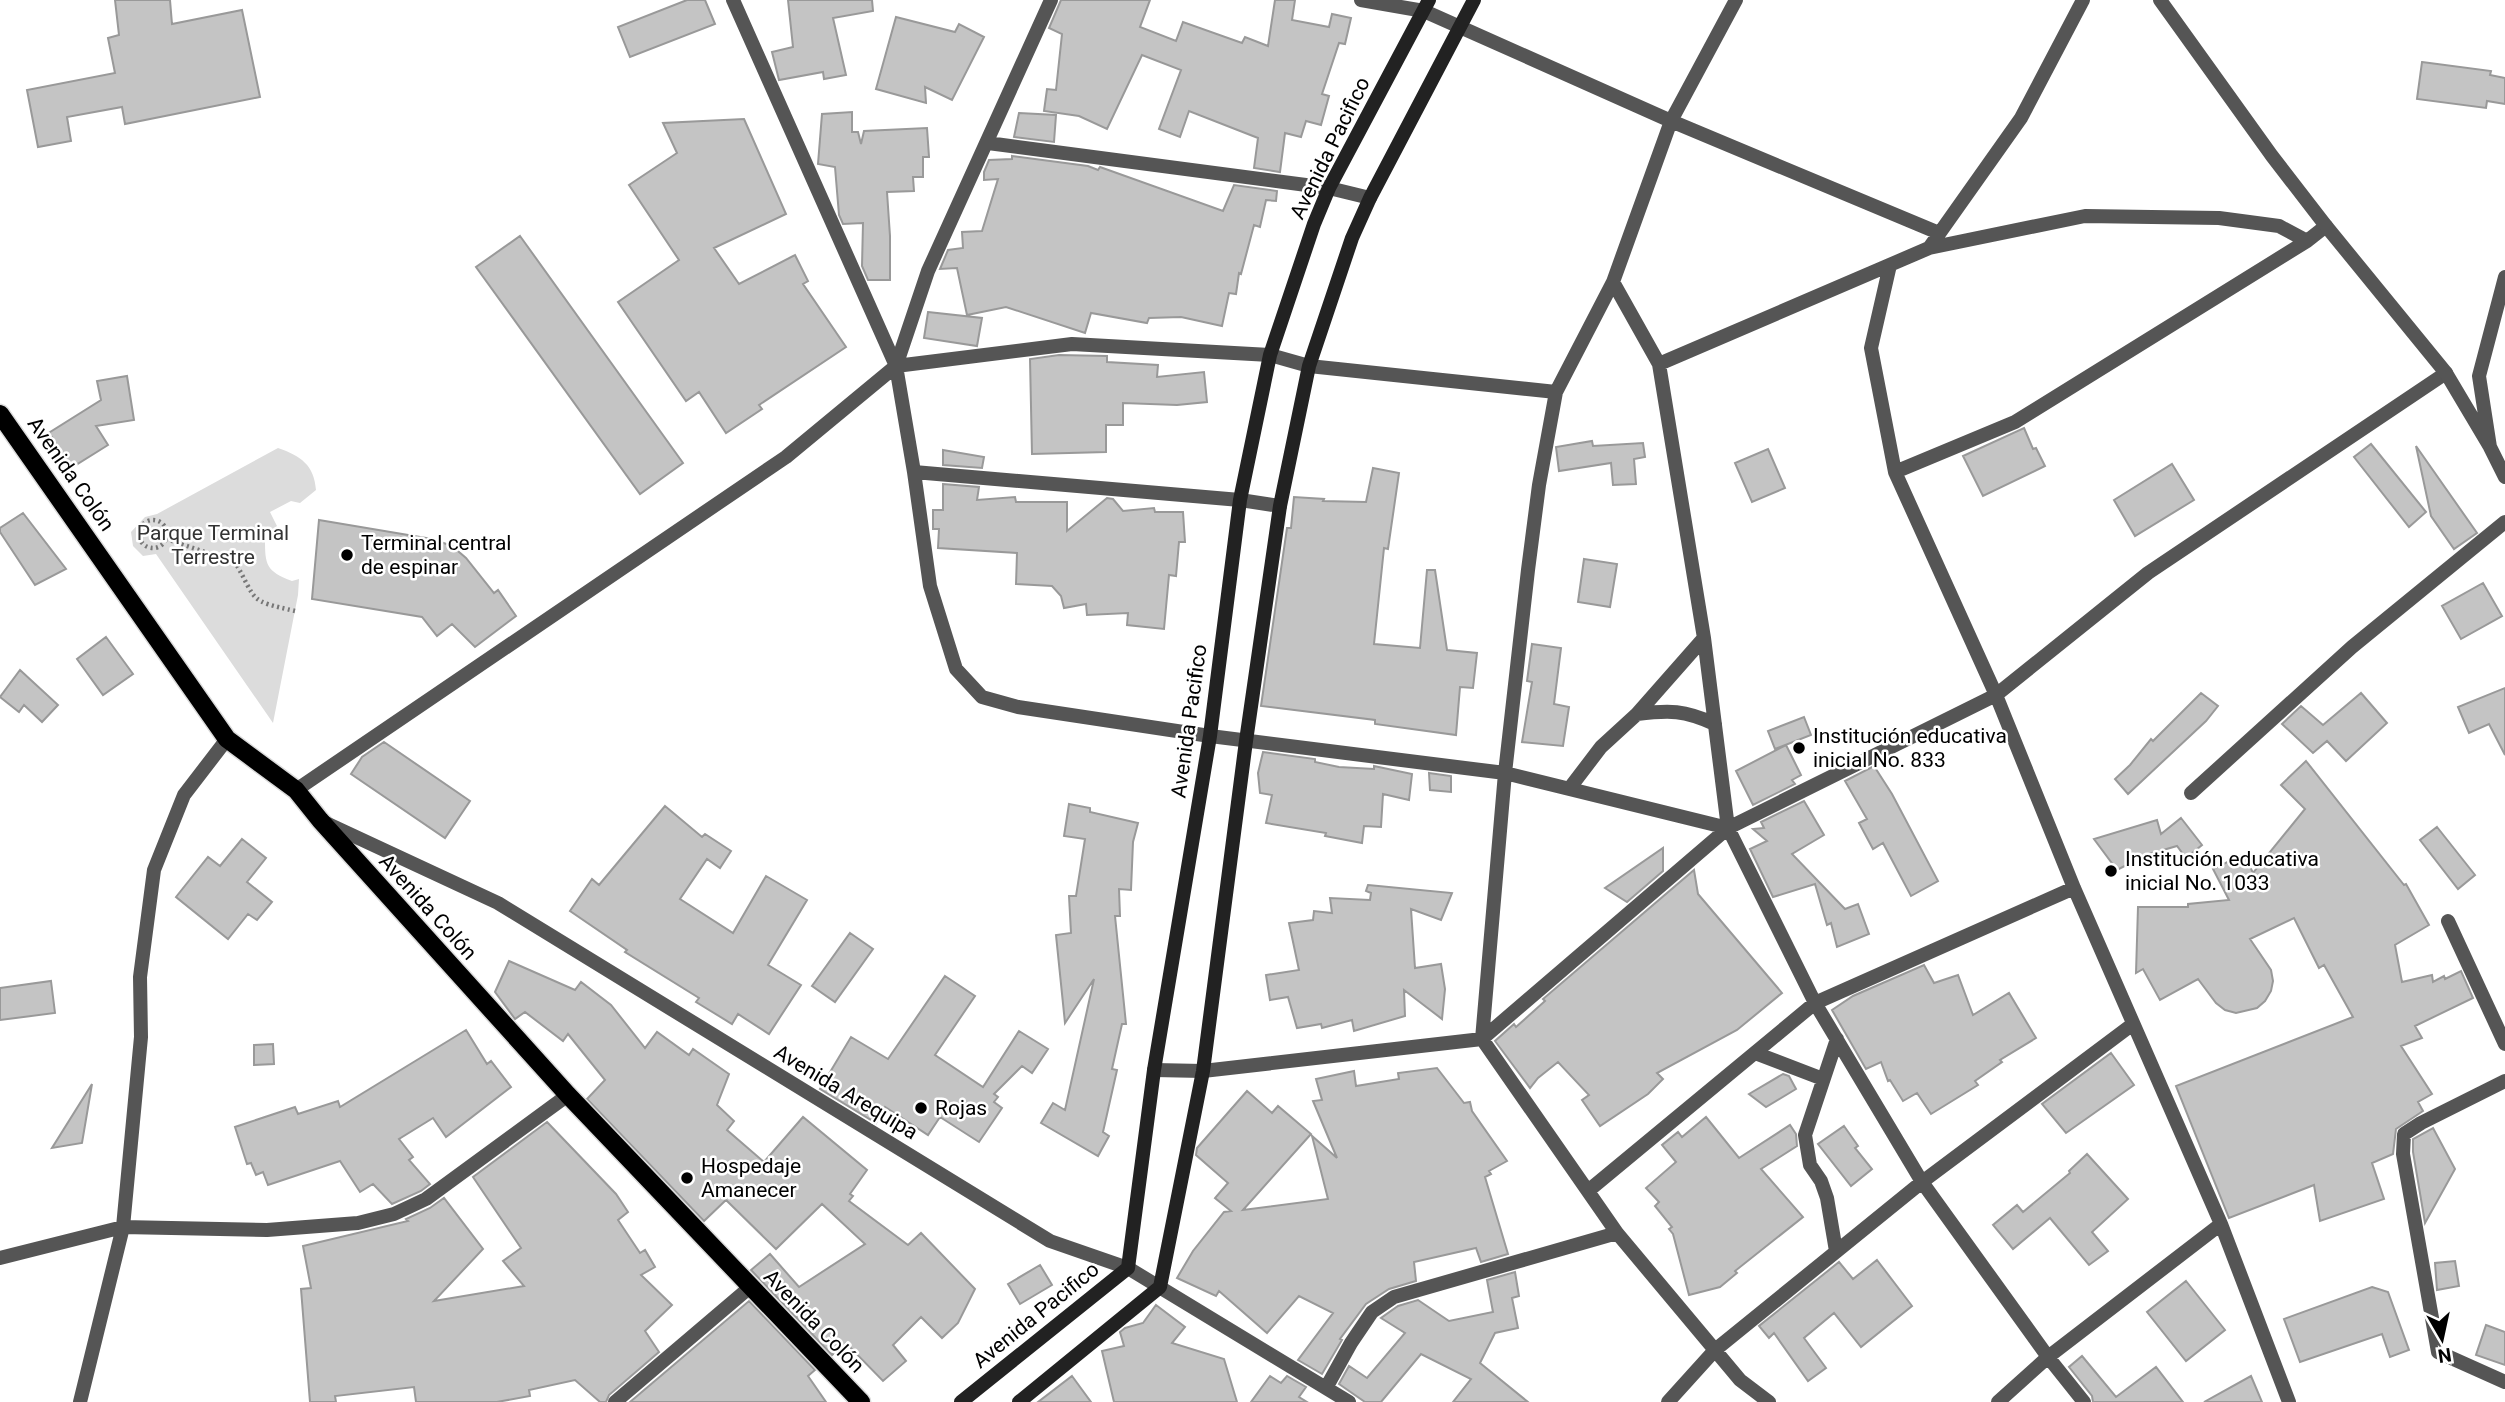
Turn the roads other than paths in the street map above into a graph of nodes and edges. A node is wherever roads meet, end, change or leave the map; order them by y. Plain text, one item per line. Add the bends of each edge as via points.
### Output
1 (733, 0) edge
2 (1051, 0) edge
3 (1361, 0) edge
4 (1474, 0) edge
5 (1736, 0) edge
6 (2083, 0) edge
7 (2161, 0) edge
8 (1427, 5) edge
9 (1461, 28) junction
10 (1671, 121) junction
11 (988, 143) junction
12 (1329, 188) junction
13 (1370, 198) junction
14 (2326, 226) junction
15 (1939, 233) junction
16 (2307, 241) junction
17 (1929, 248) junction
18 (1890, 265) junction
19 (2505, 277) edge
20 (1613, 282) junction
21 (1270, 355) junction
22 (1660, 364) junction
23 (896, 366) junction
24 (1309, 366) junction
25 (2446, 373) junction
26 (1556, 391) junction
27 (0, 414) edge
28 (2490, 447) junction
29 (914, 472) junction
30 (1895, 472) junction
31 (2505, 477) edge
32 (1240, 500) junction
33 (1280, 506) junction
34 (2505, 522) edge
35 (1704, 638) junction
36 (1996, 695) junction
37 (1637, 714) junction
38 (1715, 724) junction
39 (1210, 736) junction
40 (227, 739) junction
41 (1246, 741) junction
42 (1505, 773) junction
43 (1569, 789) junction
44 (296, 790) junction
45 (2191, 793) dead end
46 (320, 820) junction
47 (1728, 828) junction
48 (2074, 888) junction
49 (2448, 921) dead end
50 (1815, 1003) junction
51 (2133, 1024) junction
52 (1482, 1039) junction
53 (1837, 1039) junction
54 (2505, 1044) edge
55 (1755, 1053) junction
56 (1154, 1070) junction
57 (1203, 1071) junction
58 (1823, 1079) junction
59 (2505, 1081) edge
60 (568, 1095) junction
61 (1922, 1182) junction
62 (1588, 1191) junction
63 (2221, 1224) junction
64 (123, 1227) junction
65 (1616, 1233) junction
66 (1836, 1251) junction
67 (0, 1258) edge
68 (1128, 1268) junction
69 (1160, 1287) junction
70 (749, 1288) junction
71 (1715, 1350) junction
72 (2048, 1357) junction
73 (2505, 1382) edge
74 (1326, 1388) junction
75 (80, 1402) edge
76 (615, 1402) edge
77 (860, 1402) edge
78 (961, 1402) edge
79 (1019, 1402) edge
80 (1349, 1402) edge
81 (1668, 1402) edge
82 (1769, 1402) edge
83 (1998, 1402) edge
84 (2084, 1402) edge
85 (2289, 1402) edge

1 - 23 street
2 - 11 street
3 - 8 street
4 - 9 main road
5 - 10 street
6 - 15 street via 2021,118
7 - 14 street
8 - 9 street
8 - 12 main road, Avenida Pacifico
9 - 10 street
9 - 13 main road
10 - 15 street
10 - 20 street
11 - 12 street
11 - 23 street via 928,271
12 - 13 street
12 - 21 main road, Avenida Pacifico
13 - 24 main road
14 - 16 street
14 - 25 street
15 - 17 street
16 - 17 street via 2278,226 2219,218 2085,216
16 - 30 street via 2015,422
17 - 18 street
18 - 22 street
18 - 30 street via 1871,348
19 - 28 street via 2479,376
20 - 22 street
20 - 26 street
21 - 23 street via 1072,344
21 - 24 street
21 - 32 main road, Avenida Pacifico
22 - 35 street
23 - 29 street
23 - 44 street via 786,457
24 - 26 street
24 - 33 main road
25 - 28 street
25 - 36 street via 2148,573
26 - 42 street via 1534,521
27 - 40 main road, Avenida Colón
28 - 31 street
29 - 32 street
29 - 39 street via 930,586 956,669 982,697 1018,707
30 - 36 street
32 - 33 street
32 - 39 main road, Avenida Pacifico
33 - 41 main road
34 - 45 street via 2352,647
35 - 37 street
35 - 38 street
36 - 47 street
36 - 48 street
37 - 38 street via 1671,710
37 - 43 street via 1601,747
38 - 47 street
39 - 41 street
39 - 56 main road, Avenida Pacifico
40 - 44 main road, Avenida Colón
40 - 64 street via 184,795 153,870 140,977 141,1037
41 - 42 street
41 - 57 main road
42 - 43 street
42 - 52 street
43 - 47 street
44 - 46 main road, Avenida Colón
46 - 60 main road, Avenida Colón
46 - 68 street, Avenida Arequipa via 498,903 1050,1241
47 - 50 street
47 - 52 street
48 - 50 street
48 - 51 street
49 - 54 street
50 - 53 street
50 - 55 street
51 - 61 street
51 - 63 street
52 - 57 street
52 - 62 street
53 - 58 street
53 - 61 street
55 - 58 street
55 - 62 street
56 - 57 street
56 - 68 main road, Avenida Pacifico
57 - 69 main road
58 - 66 street via 1805,1135 1810,1165 1827,1198
59 - 73 street via 2404,1134 2403,1154 2438,1352
60 - 64 street via 426,1199 394,1214 359,1223 267,1230
60 - 70 main road, Avenida Colón
61 - 66 street
61 - 72 street
62 - 65 street
63 - 72 street
63 - 85 street
64 - 67 street
64 - 75 street
65 - 71 street
65 - 74 street via 1394,1297 1373,1312
66 - 71 street
68 - 69 street, Avenida Arequipa
68 - 78 main road, Avenida Pacifico
69 - 74 street, Avenida Arequipa
69 - 79 main road
70 - 76 street
70 - 77 main road, Avenida Colón
71 - 81 street
71 - 82 street via 1740,1380
72 - 83 street
72 - 84 street
74 - 80 street, Avenida Arequipa

